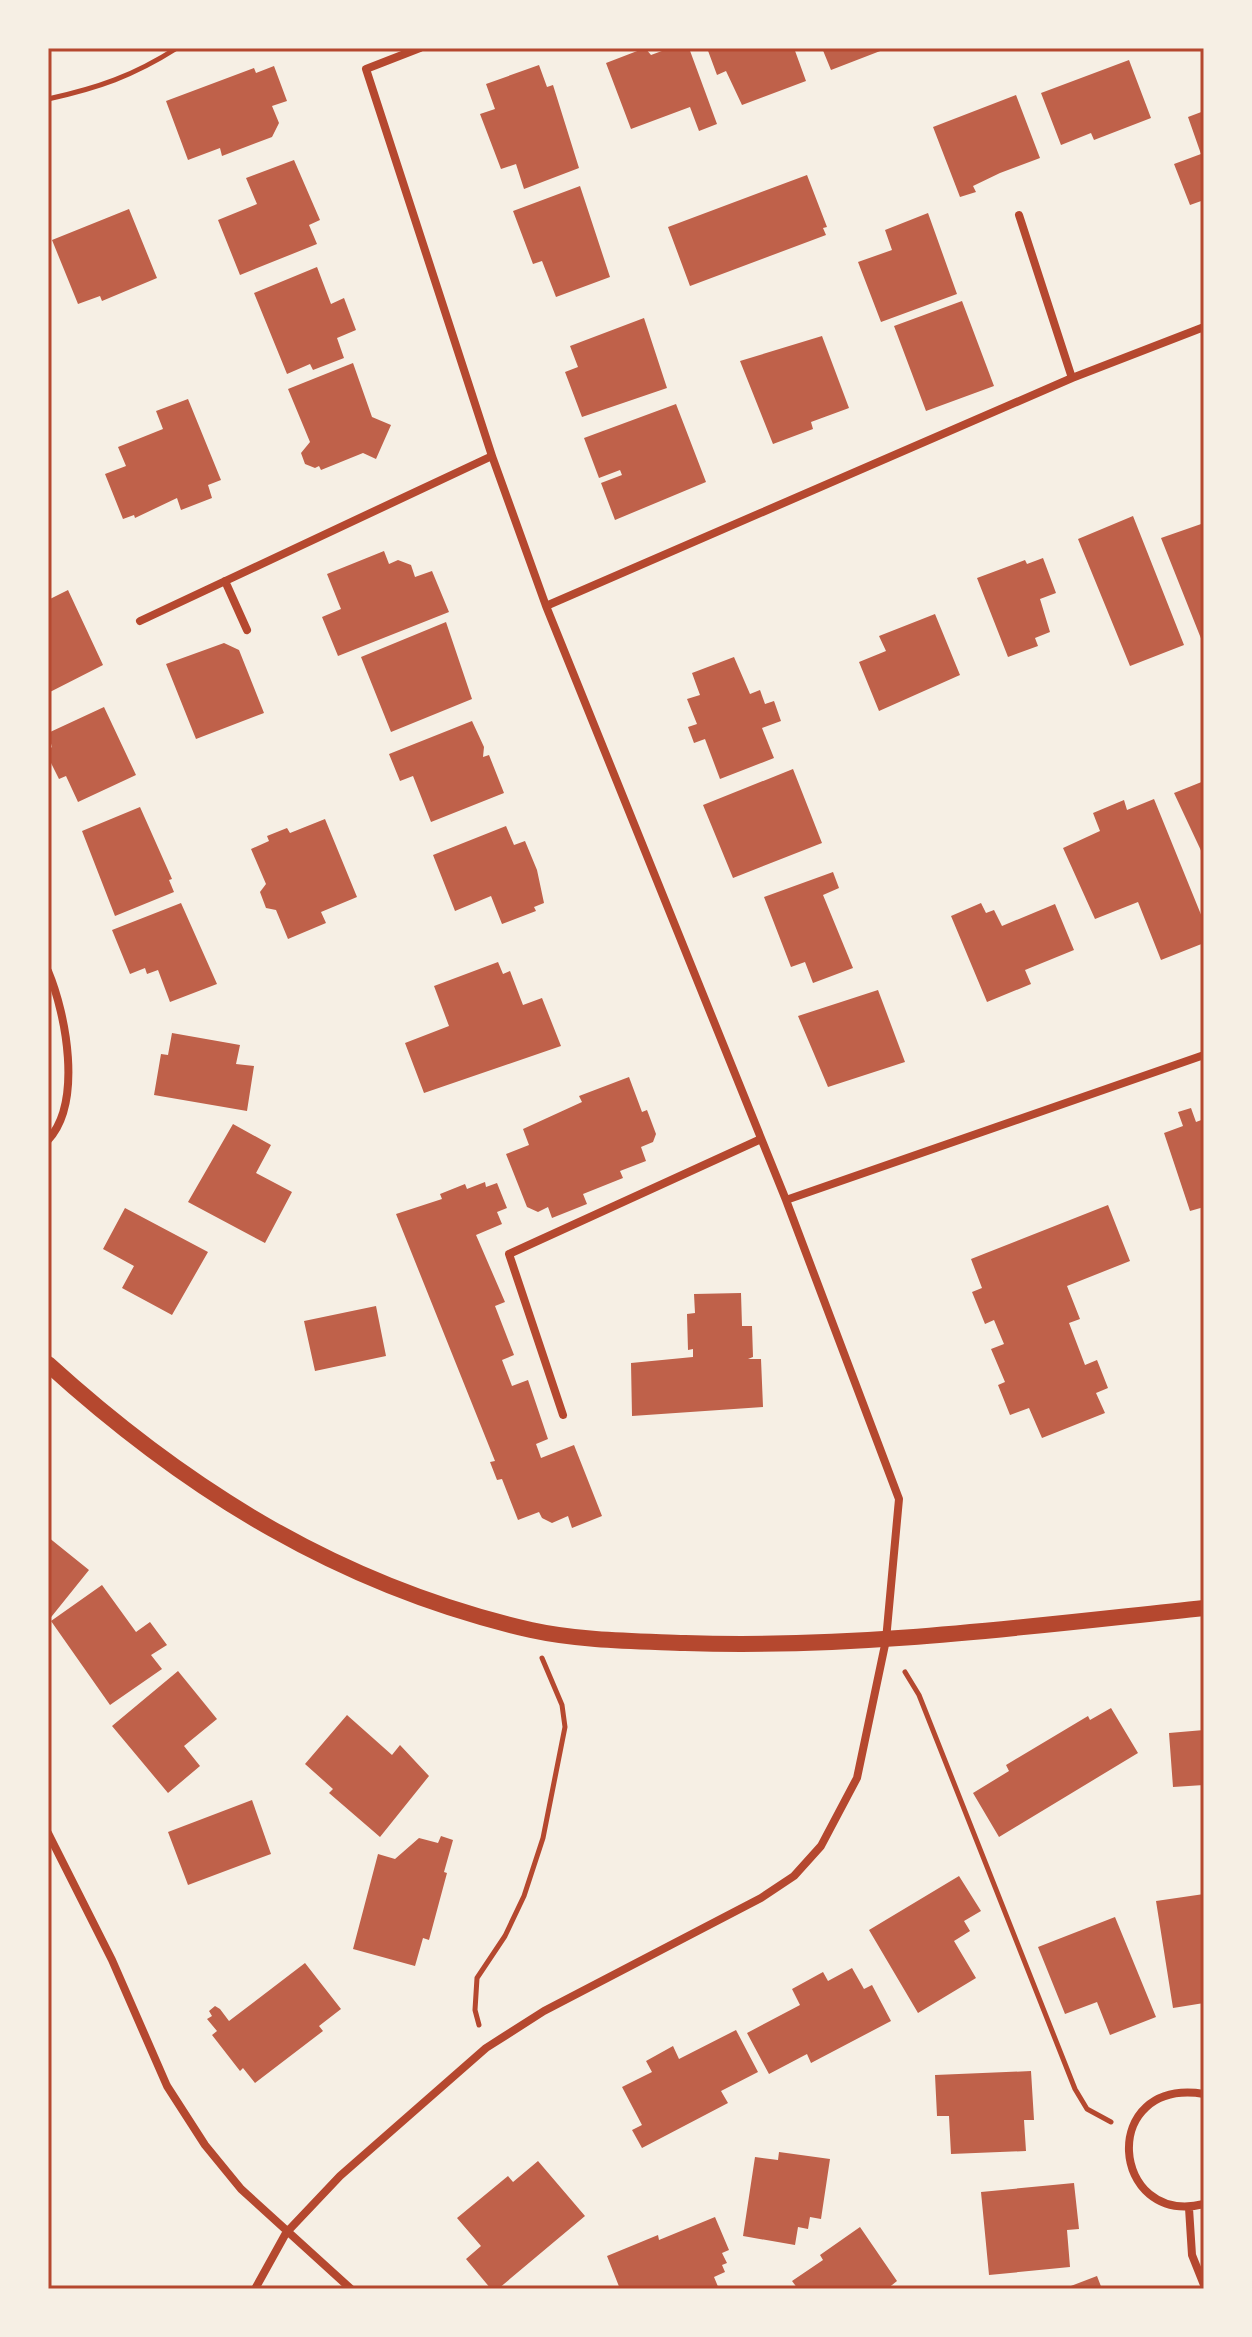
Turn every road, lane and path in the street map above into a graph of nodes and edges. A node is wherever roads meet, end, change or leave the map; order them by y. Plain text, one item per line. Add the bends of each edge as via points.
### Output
1 (177, 48) edge
2 (420, 48) edge
3 (48, 99) edge
4 (1019, 215) dead end
5 (1204, 327) edge
6 (1072, 378) junction
7 (492, 456) junction
8 (225, 581) junction
9 (546, 606) junction
10 (140, 621) dead end
11 (247, 630) dead end
12 (48, 971) edge
13 (1204, 1055) edge
14 (761, 1139) junction
15 (48, 1140) edge
16 (786, 1200) junction
17 (48, 1364) edge
18 (563, 1415) dead end
19 (1204, 1608) edge
20 (534, 1630) junction
21 (886, 1640) junction
22 (48, 1833) edge
23 (486, 2048) junction
24 (1204, 2094) edge
25 (1131, 2129) junction
26 (1204, 2204) edge
27 (1189, 2208) junction
28 (286, 2233) junction
29 (1204, 2285) edge
30 (255, 2289) edge
31 (351, 2289) edge

1 - 3 path via 138,73
2 - 7 street via 366,69
4 - 6 street
5 - 6 street
6 - 9 street
7 - 8 street
7 - 9 street
8 - 10 street
8 - 11 street
9 - 14 street
12 - 15 street via 61,1002 70,1061 58,1128
13 - 16 street
14 - 16 street
14 - 18 street via 509,1254
16 - 21 street via 899,1499
17 - 20 main road via 177,1472 262,1526 442,1606
19 - 21 main road
20 - 21 main road via 617,1640 752,1645
20 - 23 path via 565,1727 543,1838 524,1896 477,1978 475,2010
21 - 23 street via 857,1778 821,1846 794,1876 544,2011
21 - 25 path via 919,1695 1075,2089 1087,2109
22 - 28 street via 167,2086 205,2145
23 - 28 street via 362,2155
24 - 25 street via 1183,2090 1161,2096 1143,2109
25 - 27 street via 1133,2174 1166,2204
26 - 27 street
27 - 29 street via 1192,2255
28 - 30 street
28 - 31 street

